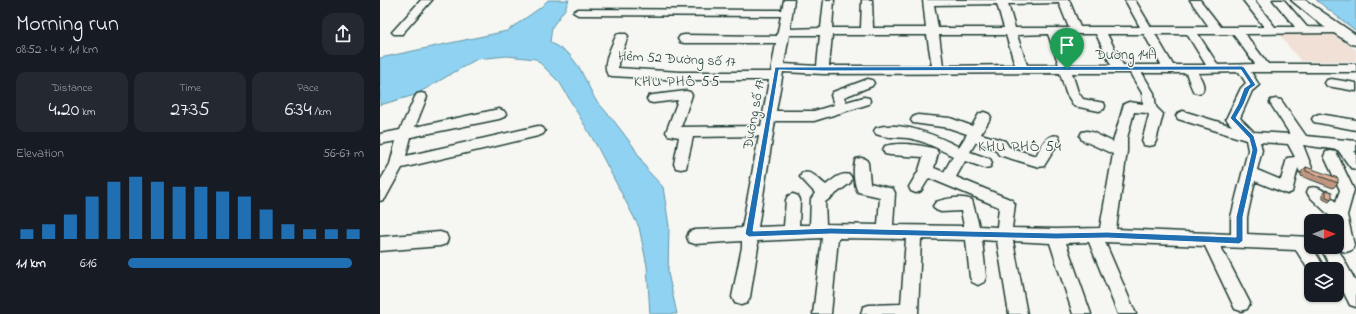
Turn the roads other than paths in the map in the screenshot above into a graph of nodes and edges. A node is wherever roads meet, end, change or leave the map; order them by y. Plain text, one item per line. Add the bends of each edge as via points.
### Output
1 (427, 0) edge
2 (829, 0) edge
3 (867, 0) edge
4 (1002, 0) edge
5 (1063, 0) edge
6 (1130, 0) edge
7 (1196, 0) edge
8 (1248, 0) edge
9 (1278, 0) edge
10 (1297, 0) edge
11 (928, 1) edge
12 (787, 6) edge
13 (578, 12) dead end
14 (1147, 30) junction
15 (1190, 30) junction
16 (1217, 30) junction
17 (1236, 30) junction
18 (1272, 30) junction
19 (1304, 30) junction
20 (1337, 30) junction
21 (933, 31) junction
22 (1010, 31) junction
23 (1052, 31) junction
24 (1076, 31) junction
25 (1100, 31) junction
26 (398, 32) dead end
27 (826, 32) junction
28 (867, 32) junction
29 (622, 36) dead end
30 (783, 36) junction
31 (684, 39) dead end
32 (1356, 41) edge
33 (1134, 68) junction
34 (1168, 68) junction
35 (1190, 68) junction
36 (1214, 68) junction
37 (1242, 68) junction
38 (1264, 68) junction
39 (1356, 68) edge
40 (938, 69) junction
41 (1022, 69) junction
42 (1066, 69) junction
43 (1118, 69) junction
44 (823, 70) junction
45 (776, 72) junction
46 (868, 83) dead end
47 (1332, 83) dead end
48 (1356, 87) edge
49 (1198, 89) dead end
50 (421, 97) dead end
51 (653, 98) dead end
52 (864, 101) dead end
53 (1276, 103) dead end
54 (1099, 106) dead end
55 (840, 107) junction
56 (1150, 109) junction
57 (499, 114) dead end
58 (769, 116) junction
59 (1183, 116) dead end
60 (984, 117) dead end
61 (1319, 119) dead end
62 (918, 120) dead end
63 (1356, 125) edge
64 (538, 131) dead end
65 (766, 131) junction
66 (881, 131) dead end
67 (687, 132) junction
68 (405, 134) junction
69 (974, 134) junction
70 (1087, 136) dead end
71 (1252, 137) junction
72 (380, 139) edge
73 (1296, 139) junction
74 (1053, 140) dead end
75 (1121, 141) junction
76 (1149, 141) dead end
77 (1342, 145) junction
78 (1356, 146) edge
79 (890, 150) dead end
80 (962, 154) junction
81 (1331, 156) dead end
82 (861, 163) dead end
83 (985, 163) dead end
84 (397, 164) junction
85 (681, 164) dead end
86 (1356, 164) edge
87 (926, 171) junction
88 (1249, 174) junction
89 (807, 177) dead end
90 (845, 179) dead end
91 (947, 179) junction
92 (916, 187) dead end
93 (1314, 192) dead end
94 (825, 194) junction
95 (380, 195) edge
96 (793, 200) dead end
97 (941, 206) dead end
98 (1338, 214) edge
99 (1339, 214) edge
100 (791, 231) junction
101 (825, 231) junction
102 (885, 232) junction
103 (914, 232) junction
104 (973, 233) junction
105 (749, 234) junction
106 (1004, 234) junction
107 (1101, 235) junction
108 (1056, 236) junction
109 (695, 237) dead end
110 (440, 239) dead end
111 (1210, 240) junction
112 (1239, 241) junction
113 (380, 244) edge
114 (1304, 244) edge
115 (1332, 254) edge
116 (978, 277) dead end
117 (741, 297) dead end
118 (1356, 299) edge
119 (1241, 303) dead end
120 (869, 313) dead end
121 (909, 313) edge
122 (822, 314) edge
123 (1018, 314) edge
124 (1082, 314) edge
125 (1127, 314) edge

1 - 26 street
2 - 27 street
3 - 28 street
4 - 5 street
4 - 11 street
4 - 22 street
5 - 24 street
6 - 14 street
7 - 16 street
8 - 18 street
9 - 19 street
10 - 20 main road
11 - 21 street
12 - 13 street
12 - 30 street, Đường số 17
14 - 15 street
14 - 25 street
14 - 34 street
15 - 16 street
15 - 36 street
16 - 17 street
17 - 18 street
17 - 38 street
18 - 19 street
19 - 20 street
20 - 32 main road
21 - 22 street
21 - 28 street
21 - 40 street
22 - 23 street
22 - 41 street
23 - 24 street
23 - 42 street
24 - 25 street
25 - 43 street
27 - 28 street
27 - 30 street
27 - 44 street
29 - 45 street, Hẻm 52 Đường số 17 via 612,63 612,72 680,76
30 - 31 street
30 - 45 street, Đường số 17
33 - 34 street, Đường 14A
33 - 43 street, Đường 14A
33 - 56 street via 1148,93
34 - 35 street, Đường 14A
35 - 36 street, Đường 14A
35 - 49 street
36 - 37 street, Đường 14A
37 - 38 street, Đường 14A
37 - 71 street via 1253,85 1247,88 1233,118
38 - 39 street, Đường 14A
40 - 41 street, Đường 14A
40 - 44 street, Đường 14A
41 - 42 street, Đường 14A
42 - 43 street, Đường 14A
42 - 54 street via 1072,93 1079,103
44 - 45 street, Đường 14A
45 - 58 street, Đường số 17
46 - 55 street via 837,95
47 - 48 street
50 - 68 street
51 - 67 street via 686,95 672,132
52 - 55 street
53 - 73 street
55 - 58 street via 814,116
56 - 75 street via 1129,107
56 - 76 street via 1156,114
57 - 68 street
58 - 65 street, Đường số 17
59 - 71 street
60 - 69 street
61 - 63 street
62 - 69 street via 950,123
64 - 84 street
65 - 67 street
65 - 105 street, Đường số 17
66 - 80 street via 929,138
67 - 85 street
68 - 72 street
68 - 84 street
69 - 74 street via 1000,145 1004,151 1040,162
69 - 80 street
70 - 75 street
71 - 73 street
71 - 88 street via 1255,150
73 - 77 street
73 - 88 street via 1300,152 1299,165 1286,188
75 - 107 street
77 - 78 street
77 - 86 street
79 - 87 street via 931,153
80 - 83 street
80 - 91 street
81 - 99 street via 1347,190
82 - 102 street via 863,188 888,193
84 - 95 street
87 - 91 street
87 - 92 street
88 - 112 street via 1239,217
89 - 94 street
90 - 94 street
91 - 106 street via 1007,204
93 - 98 street
94 - 101 street via 818,199
96 - 100 street
97 - 104 street via 967,204
100 - 101 street
100 - 105 street
101 - 102 street
101 - 122 street
102 - 103 street
103 - 104 street
103 - 121 street
104 - 106 street
104 - 116 street
105 - 109 street
105 - 117 street, Đường số 17 via 750,247
106 - 108 street
106 - 123 street
107 - 108 street
107 - 111 street
107 - 125 street
108 - 124 street
110 - 113 street
111 - 112 street
111 - 119 street
112 - 114 street
115 - 118 street
120 - 121 street

